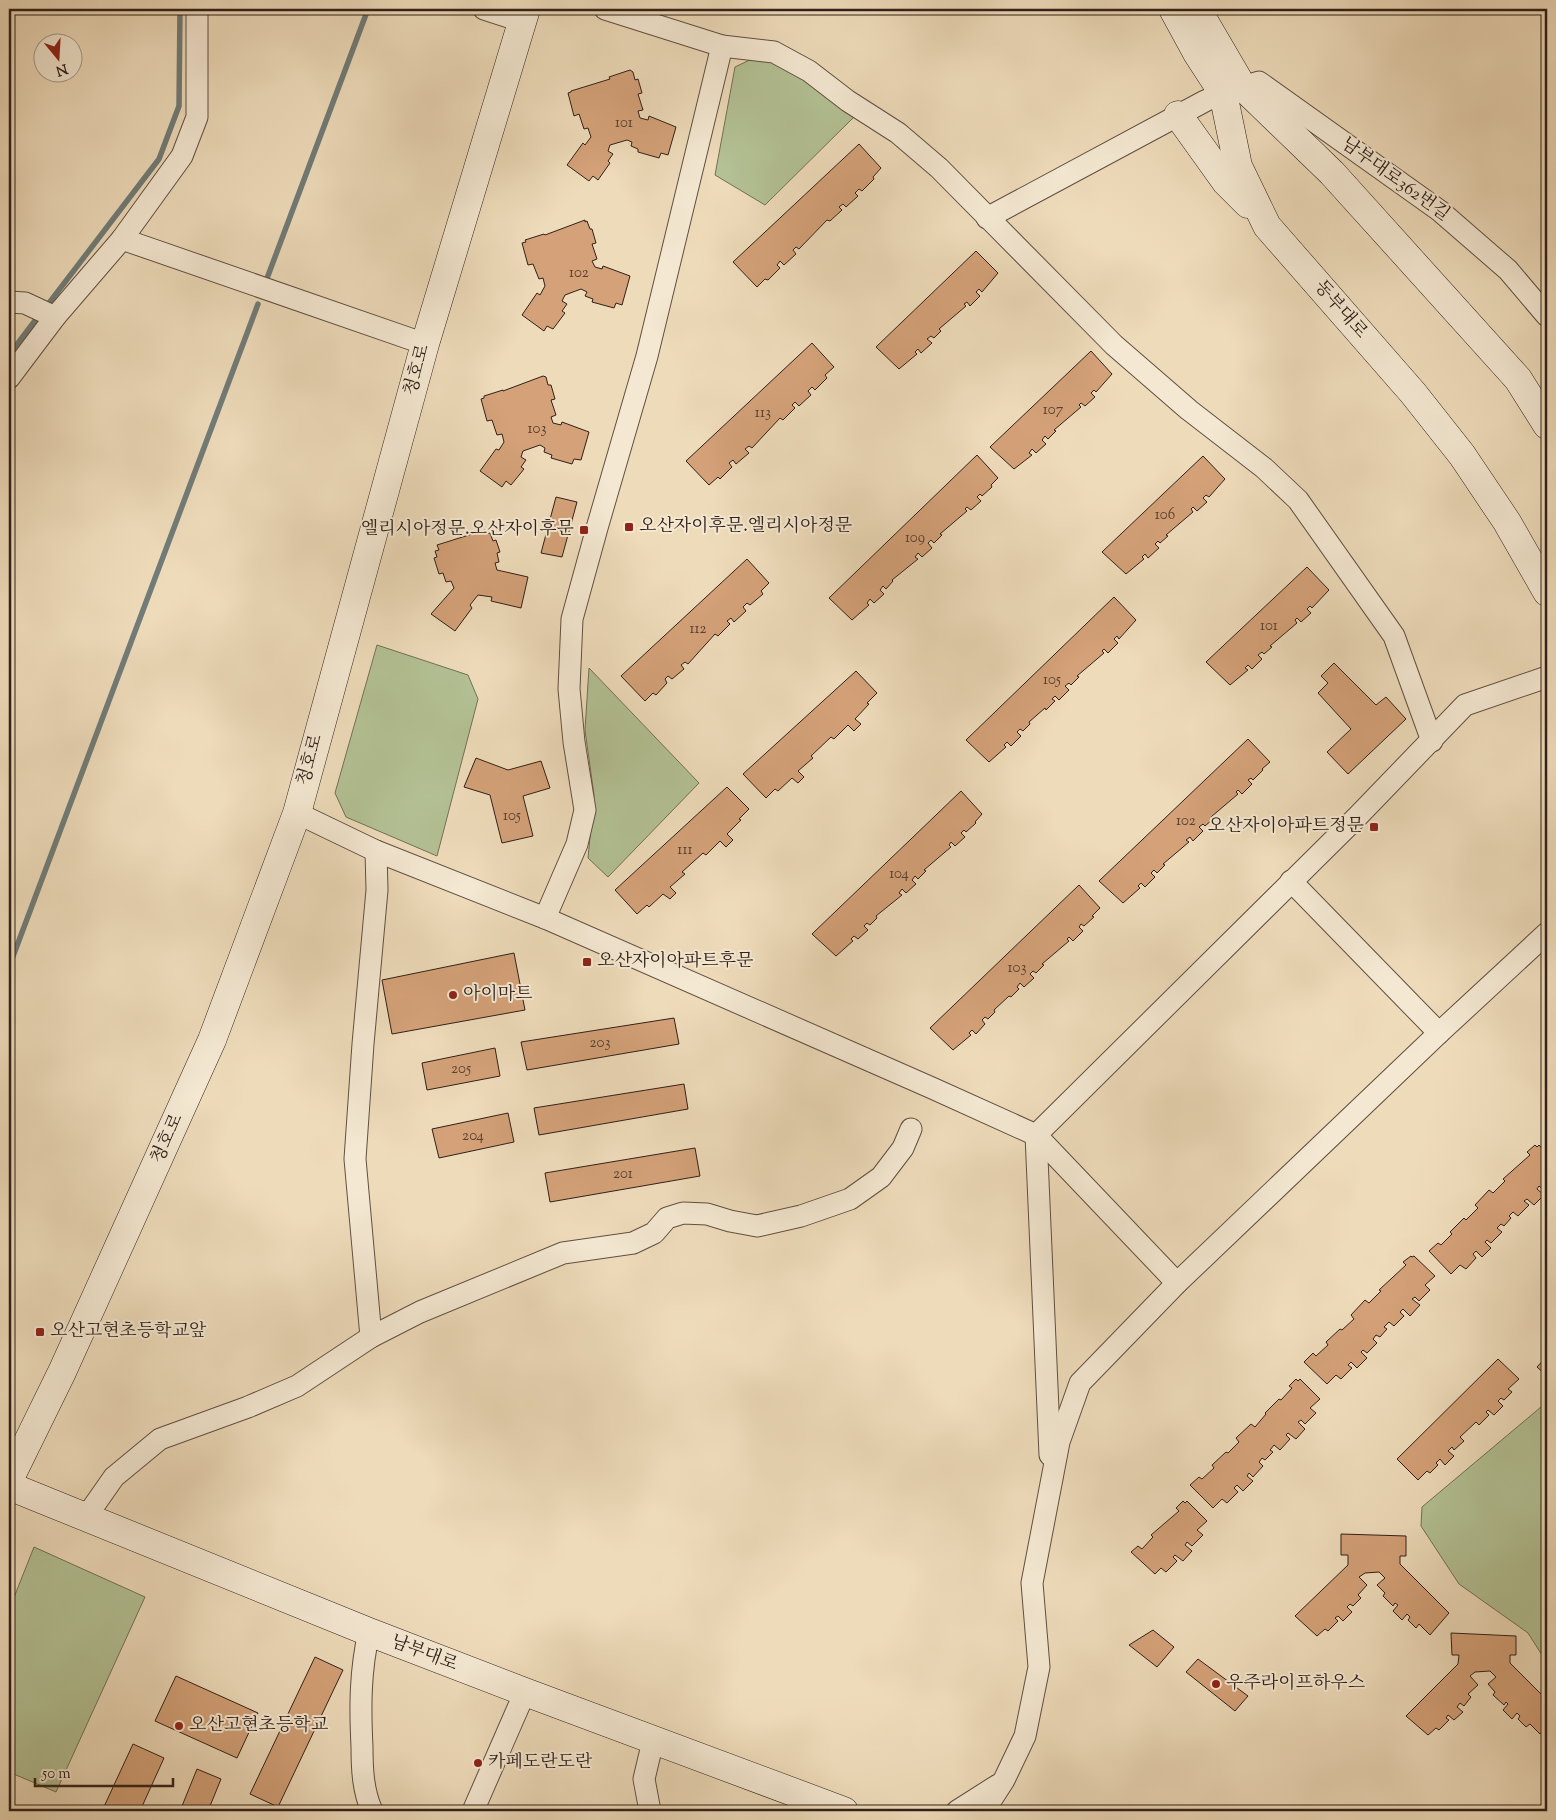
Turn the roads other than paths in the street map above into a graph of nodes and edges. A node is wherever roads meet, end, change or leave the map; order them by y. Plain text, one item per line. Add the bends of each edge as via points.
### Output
1 (197, 9) edge
2 (484, 9) edge
3 (604, 9) edge
4 (1173, 9) edge
5 (1198, 9) edge
6 (524, 15) edge
7 (722, 46) junction
8 (1233, 90) junction
9 (1178, 115) junction
10 (987, 218) junction
11 (1263, 218) junction
12 (122, 240) junction
13 (9, 302) edge
14 (55, 316) junction
15 (1547, 316) edge
16 (425, 344) junction
17 (9, 378) edge
18 (1547, 424) edge
19 (1547, 592) edge
20 (1547, 677) edge
21 (1432, 741) junction
22 (297, 813) junction
23 (376, 851) junction
24 (1292, 881) junction
25 (545, 918) junction
26 (1547, 933) edge
27 (1439, 1033) junction
28 (911, 1129) dead end
29 (1036, 1135) junction
30 (1177, 1283) junction
31 (371, 1337) junction
32 (1046, 1378) junction
33 (1080, 1383) junction
34 (9, 1480) edge
35 (1051, 1483) junction
36 (9, 1486) edge
37 (86, 1517) junction
38 (369, 1632) junction
39 (525, 1692) junction
40 (654, 1741) junction
41 (1004, 1780) junction
42 (372, 1811) edge
43 (473, 1811) edge
44 (650, 1811) edge
45 (844, 1811) edge
46 (957, 1811) edge
47 (984, 1811) edge
48 (1004, 1811) edge

1 - 12 street via 197,117 182,156
2 - 6 street
3 - 7 street
4 - 8 main road, 동부대로 via 1197,53
5 - 8 main road, 동부대로
6 - 16 main road, 청호로
7 - 10 street via 774,52 809,72 898,133 939,168
7 - 25 street via 647,356 572,619 569,689 585,810 577,844
8 - 9 street
8 - 11 main road, 동부대로 via 1238,166
8 - 15 street, 남부대로362번길 via 1259,82 1440,211 1508,270
8 - 18 main road, 동부대로 via 1332,173 1518,379
9 - 10 street
9 - 11 main road via 1226,182
10 - 21 street via 1114,345 1189,410 1264,468 1298,500 1394,636
11 - 19 main road, 동부대로 via 1462,455 1507,522
12 - 14 street
12 - 16 street
13 - 14 street via 25,303
14 - 17 street
16 - 22 main road, 청호로
20 - 21 street via 1465,705
21 - 24 street
22 - 23 street
22 - 34 main road, 청호로 via 212,1040 66,1363
23 - 25 street
23 - 31 street via 377,890 355,1159
24 - 27 street
24 - 29 street
25 - 29 street
26 - 27 street
27 - 30 street
28 - 31 street via 903,1148 881,1177 850,1199 801,1216 757,1226 707,1214 668,1218 654,1233 633,1243 563,1253 420,1312
29 - 30 street
29 - 32 street
30 - 33 street
31 - 37 street via 297,1386 160,1439 114,1477
32 - 33 street
32 - 35 street
33 - 35 street via 1059,1442
35 - 41 street via 1032,1583 1039,1667 1025,1736
36 - 37 main road, 남부대로
37 - 38 main road, 남부대로
38 - 39 main road, 남부대로
38 - 42 street via 362,1660 360,1706 363,1775
39 - 40 main road, 남부대로
39 - 43 street
40 - 44 street via 644,1779
40 - 45 main road, 남부대로
41 - 46 street
41 - 47 street
41 - 48 street

